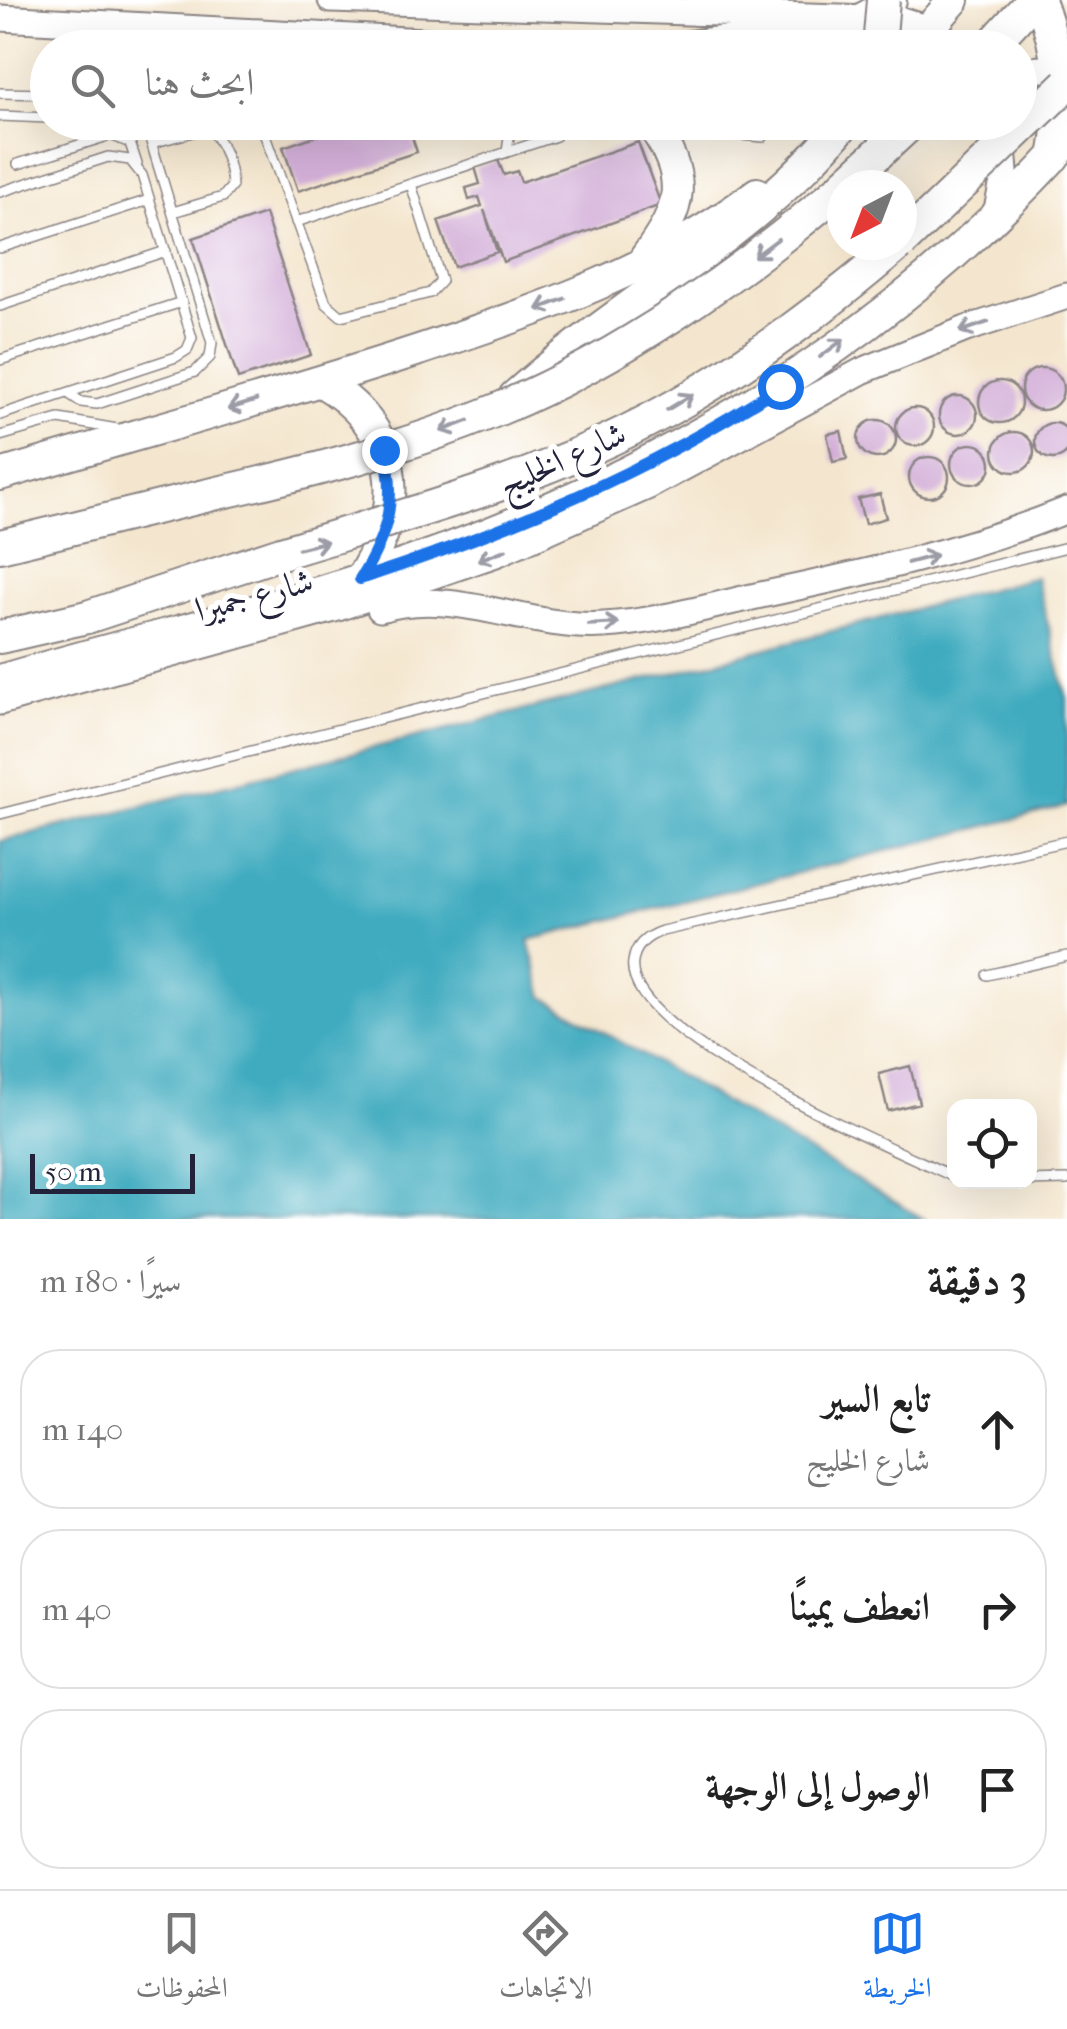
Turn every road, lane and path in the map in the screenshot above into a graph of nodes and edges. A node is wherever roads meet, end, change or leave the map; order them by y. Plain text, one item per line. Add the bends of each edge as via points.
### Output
1 (331, 0) edge
2 (954, 0) edge
3 (1033, 0) edge
4 (1040, 0) edge
5 (701, 5) edge
6 (880, 6) edge
7 (0, 18) edge
8 (60, 22) junction
9 (64, 30) edge
10 (113, 30) edge
11 (829, 30) edge
12 (911, 30) edge
13 (928, 30) edge
14 (1006, 30) edge
15 (1037, 72) edge
16 (1064, 74) edge
17 (0, 93) edge
18 (30, 94) edge
19 (1037, 102) edge
20 (0, 116) edge
21 (30, 117) edge
22 (94, 140) edge
23 (122, 140) edge
24 (151, 140) edge
25 (163, 140) edge
26 (219, 140) edge
27 (266, 140) edge
28 (509, 140) edge
29 (544, 140) edge
30 (674, 140) edge
31 (821, 140) edge
32 (825, 140) edge
33 (893, 140) edge
34 (1000, 140) edge
35 (1002, 140) edge
36 (152, 143) junction
37 (1061, 150) edge
38 (507, 152) junction
39 (18, 164) dead end
40 (137, 166) junction
41 (860, 170) edge
42 (411, 184) junction
43 (0, 192) edge
44 (827, 199) edge
45 (149, 200) junction
46 (173, 212) junction
47 (996, 214) junction
48 (296, 222) junction
49 (917, 226) edge
50 (0, 248) edge
51 (166, 251) junction
52 (880, 260) edge
53 (640, 264) junction
54 (1067, 296) edge
55 (182, 302) junction
56 (0, 306) edge
57 (0, 360) edge
58 (320, 381) junction
59 (68, 393) junction
60 (503, 408) junction
61 (0, 415) edge
62 (144, 434) junction
63 (0, 436) edge
64 (0, 475) edge
65 (1067, 510) edge
66 (0, 546) edge
67 (1067, 547) edge
68 (360, 579) junction
69 (0, 637) edge
70 (0, 680) edge
71 (0, 702) edge
72 (0, 717) edge
73 (0, 814) edge
74 (1067, 841) edge
75 (1067, 956) edge
76 (987, 975) dead end
77 (947, 1174) edge
78 (1067, 1180) edge
79 (1037, 1181) edge

1 - 5 street
2 - 13 main road
3 - 14 highway
4 - 16 main road
5 - 6 street
6 - 11 main road
6 - 12 street
7 - 8 street
8 - 9 lane
8 - 10 street
15 - 16 street
16 - 19 highway, شارع الخليج, bridge
16 - 37 main road
17 - 18 lane
20 - 21 lane
22 - 39 lane
23 - 40 lane via 130,143
24 - 36 lane
25 - 36 lane
26 - 46 lane via 232,186 223,197
27 - 48 lane
28 - 38 lane
29 - 38 lane
30 - 53 main road via 676,206
31 - 53 main road via 750,198
32 - 60 highway, bridge via 739,225
33 - 41 highway, شارع الخليج
34 - 49 highway, شارع الخليج, bridge
35 - 47 street via 1005,172
36 - 46 lane
37 - 47 main road, شارع الخليج
38 - 42 lane
40 - 43 lane via 108,157
40 - 45 lane
42 - 48 lane
42 - 48 lane via 442,272 430,294 354,316 335,314
44 -> 60 highway, شارع الخليج, bridge via 723,280
45 - 50 lane
45 - 51 lane
46 - 59 lane via 212,342 210,357 195,372 106,402 81,402
68 -> 47 main road, شارع الخليج via 559,506 695,440 851,334
51 - 55 lane
51 - 56 lane
69 -> 52 highway, شارع الخليج, bridge via 417,515 602,443 772,345
53 -> 58 main road via 522,315
54 -> 71 street, شارع جميرا via 862,371 649,486 496,554 338,608
55 - 57 lane
55 - 59 lane via 192,338 182,354
58 -> 62 main road
58 - 68 main road via 364,417 389,469 388,526
59 - 61 lane
60 -> 66 highway, شارع الخليج, bridge via 378,452
62 - 63 lane via 60,419
62 - 64 main road
72 -> 65 street, شارع جميرا via 392,606 451,602 546,623 630,622 912,562
67 - 73 lane
68 - 70 main road, شارع الخليج
74 - 77 lane via 662,931 644,940 634,956 633,976 642,993 717,1058 777,1094
75 - 76 lane
78 - 79 lane

